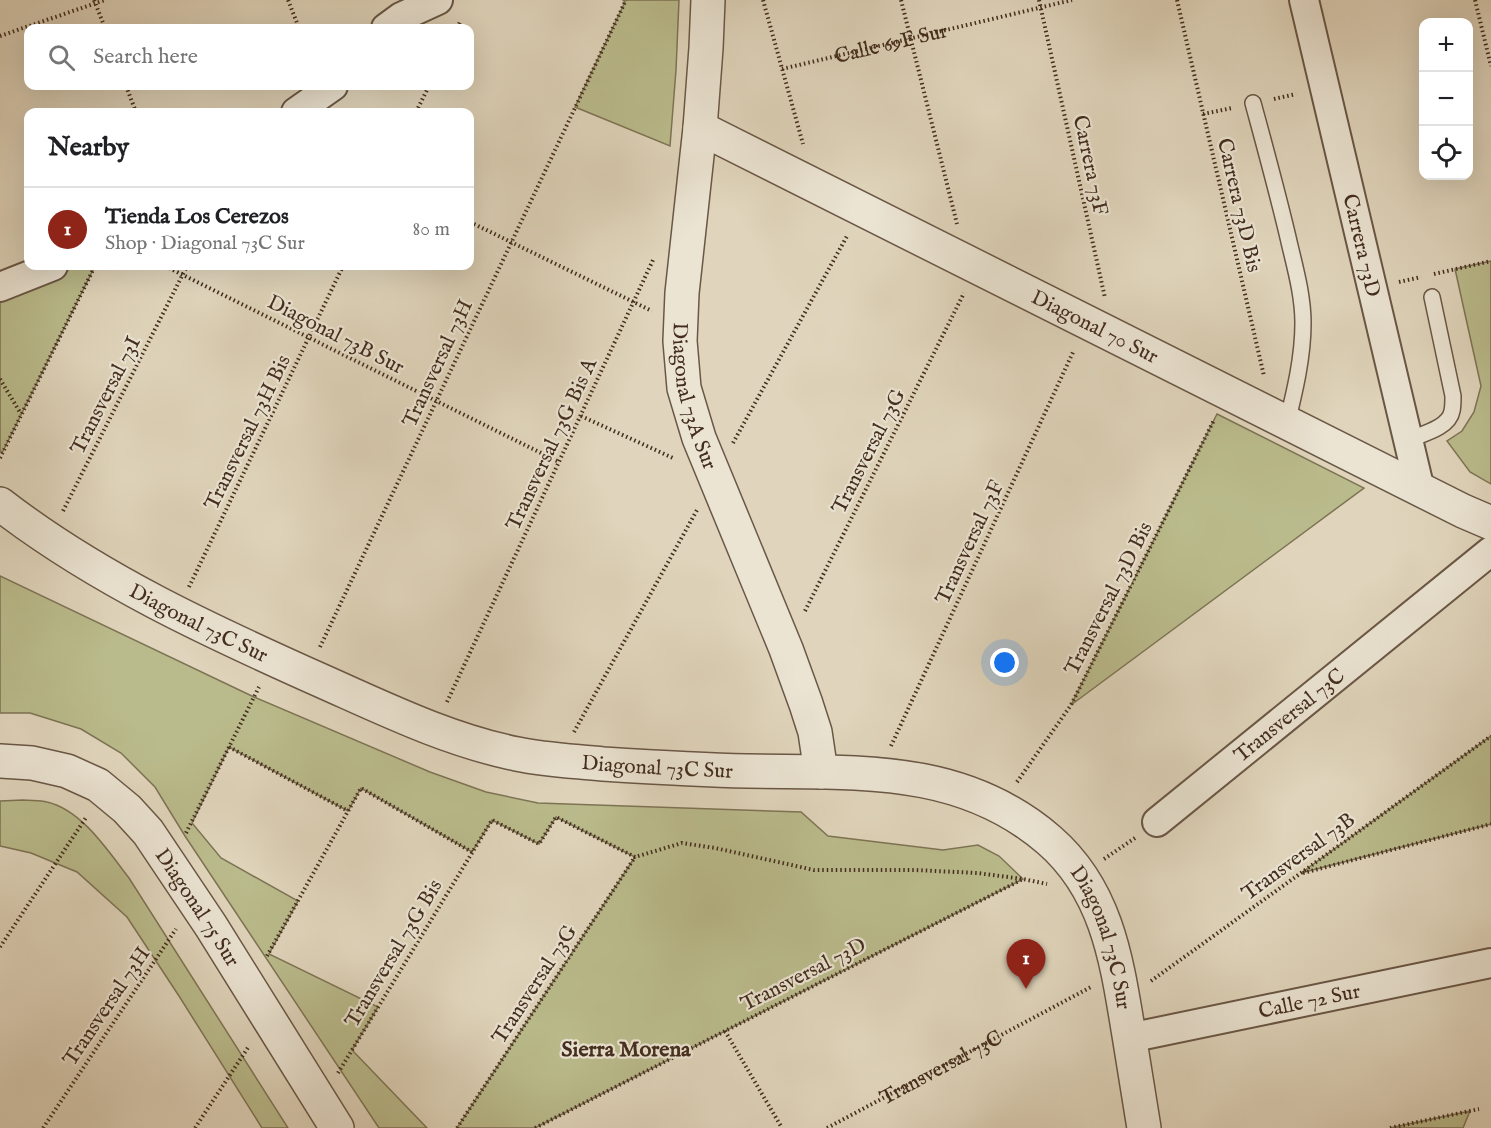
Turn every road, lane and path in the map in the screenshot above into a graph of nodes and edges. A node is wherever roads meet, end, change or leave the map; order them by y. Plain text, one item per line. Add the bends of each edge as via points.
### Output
1 (105, 0) edge
2 (288, 0) edge
3 (438, 0) edge
4 (625, 0) edge
5 (708, 0) edge
6 (763, 0) edge
7 (901, 0) edge
8 (1039, 0) edge
9 (1072, 0) edge
10 (1177, 0) edge
11 (1304, 0) edge
12 (1475, 0) edge
13 (94, 2) edge
14 (1041, 7) junction
15 (33, 24) edge
16 (103, 24) edge
17 (297, 24) edge
18 (391, 24) edge
19 (24, 27) edge
20 (0, 36) edge
21 (911, 38) junction
22 (1491, 66) edge
23 (782, 69) junction
24 (128, 90) edge
25 (327, 90) edge
26 (427, 90) edge
27 (1253, 103) dead end
28 (134, 108) edge
29 (302, 108) edge
30 (418, 108) edge
31 (700, 128) junction
32 (814, 186) junction
33 (474, 224) edge
34 (511, 242) junction
35 (658, 251) dead end
36 (971, 265) junction
37 (43, 270) edge
38 (93, 270) edge
39 (174, 270) edge
40 (186, 270) edge
41 (341, 270) edge
42 (183, 274) junction
43 (0, 287) edge
44 (1432, 297) dead end
45 (634, 302) junction
46 (680, 324) junction
47 (1100, 329) junction
48 (309, 337) junction
49 (0, 379) edge
50 (1228, 393) junction
51 (436, 401) junction
52 (22, 414) junction
53 (581, 416) junction
54 (1281, 420) junction
55 (1408, 440) junction
56 (0, 458) edge
57 (673, 458) dead end
58 (559, 462) junction
59 (1420, 489) junction
60 (0, 504) edge
61 (1491, 523) edge
62 (49, 539) junction
63 (1491, 551) edge
64 (177, 612) junction
65 (786, 649) junction
66 (273, 659) junction
67 (307, 675) junction
68 (434, 730) junction
69 (1491, 736) edge
70 (229, 747) junction
71 (0, 761) edge
72 (821, 772) junction
73 (878, 774) junction
74 (104, 790) junction
75 (1000, 807) junction
76 (348, 811) junction
77 (1157, 822) joint
78 (1491, 824) edge
79 (472, 852) junction
80 (635, 857) junction
81 (170, 865) junction
82 (1301, 873) junction
83 (1023, 879) junction
84 (1086, 884) junction
85 (194, 901) junction
86 (0, 947) edge
87 (1491, 963) edge
88 (1121, 987) junction
89 (249, 988) junction
90 (268, 1018) junction
91 (724, 1031) junction
92 (1129, 1038) junction
93 (1479, 1109) dead end
94 (329, 1115) edge
95 (43, 1128) edge
96 (195, 1128) edge
97 (457, 1128) edge
98 (535, 1128) edge
99 (782, 1128) edge
100 (827, 1128) edge
101 (1144, 1128) edge
102 (1390, 1128) edge

1 - 13 path
2 - 17 path
3 - 18 street
4 - 34 path, Transversal 73H
5 - 31 street, Diagonal 73A Sur
6 - 23 path
7 - 21 path
8 - 14 path, Carrera 73F
9 - 14 path, Calle 69F Sur
10 - 54 path, Carrera 73D Bis
11 - 55 street, Carrera 73D
12 - 22 path
13 - 15 path
13 - 16 path
14 - 21 path, Calle 69F Sur
14 - 47 path, Carrera 73F
19 - 20 path
21 - 23 path, Calle 69F Sur
21 - 36 path
23 - 32 path
24 - 28 path
25 - 29 street
26 - 30 path
27 - 54 lane via 1292,253 1304,321 1302,357
31 - 32 street, Diagonal 70 Sur
31 - 46 street, Diagonal 73A Sur
32 - 36 street, Diagonal 70 Sur
33 - 34 path
34 - 45 path
34 - 51 path, Transversal 73H
35 - 45 path, Transversal 73G Bis A
36 - 47 street, Diagonal 70 Sur
36 - 65 path, Transversal 73G
37 - 43 street
38 - 52 path
39 - 42 path, Diagonal 73B Sur
40 - 42 path, Transversal 73I
41 - 48 path, Transversal 73H Bis
42 - 48 path, Diagonal 73B Sur
42 - 62 path, Transversal 73I
44 - 55 lane via 1453,396 1452,412 1448,422
45 - 46 path
45 - 53 path, Transversal 73G Bis A
46 - 65 street, Diagonal 73A Sur via 684,388 696,428
47 - 50 street, Diagonal 70 Sur
47 - 73 path, Transversal 73F
48 - 51 path, Diagonal 73B Sur
48 - 64 path, Transversal 73H Bis
49 - 52 path
50 - 54 street, Diagonal 70 Sur
50 - 75 path, Transversal 73D Bis via 1071,705
51 - 58 path, Diagonal 73B Sur
51 - 67 path, Transversal 73H
52 - 56 path
53 - 57 path
53 - 58 path, Transversal 73G Bis A
54 - 59 street, Diagonal 70 Sur
55 - 59 street, Carrera 73D
58 - 68 path, Transversal 73G Bis A
59 - 61 street, Diagonal 70 Sur
60 - 62 street, Diagonal 73C Sur
62 - 64 street, Diagonal 73C Sur
63 - 77 street, Transversal 73C
64 - 66 street, Diagonal 73C Sur
65 - 72 street, Diagonal 73A Sur via 815,732
66 - 67 street, Diagonal 73C Sur
66 - 70 path
67 - 68 street, Diagonal 73C Sur
68 - 72 street, Diagonal 73C Sur via 479,745 559,760
69 - 82 path, Transversal 73B
70 - 76 path
70 - 81 path
71 - 74 street, Diagonal 75 Sur via 67,771
72 - 73 street, Diagonal 73C Sur
73 - 75 street, Diagonal 73C Sur via 943,784
74 - 81 street, Diagonal 75 Sur via 148,832
74 - 86 path
75 - 84 street, Diagonal 73C Sur via 1051,842
76 - 79 path via 361,788
76 - 89 path
77 - 84 path
78 - 82 path
79 - 80 path, Transversal 73G Bis via 492,820 539,844 556,817
79 - 94 path, Transversal 73G Bis
80 - 83 path via 682,843 814,870 915,870
80 - 97 path, Transversal 73G
81 - 85 street, Diagonal 75 Sur
82 - 88 path, Transversal 73B
83 - 84 path
83 - 91 path, Transversal 73D
84 - 88 street, Diagonal 73C Sur via 1111,939
85 - 89 street, Diagonal 75 Sur
85 - 95 path, Transversal 73H
87 - 92 street, Calle 72 Sur
88 - 92 street, Diagonal 73C Sur
88 - 100 path, Transversal 73C
89 - 90 street, Diagonal 75 Sur
90 - 94 street, Diagonal 75 Sur
90 - 96 path
91 - 98 path, Transversal 73D
91 - 99 path
92 - 101 street, Diagonal 73C Sur
93 - 102 path

